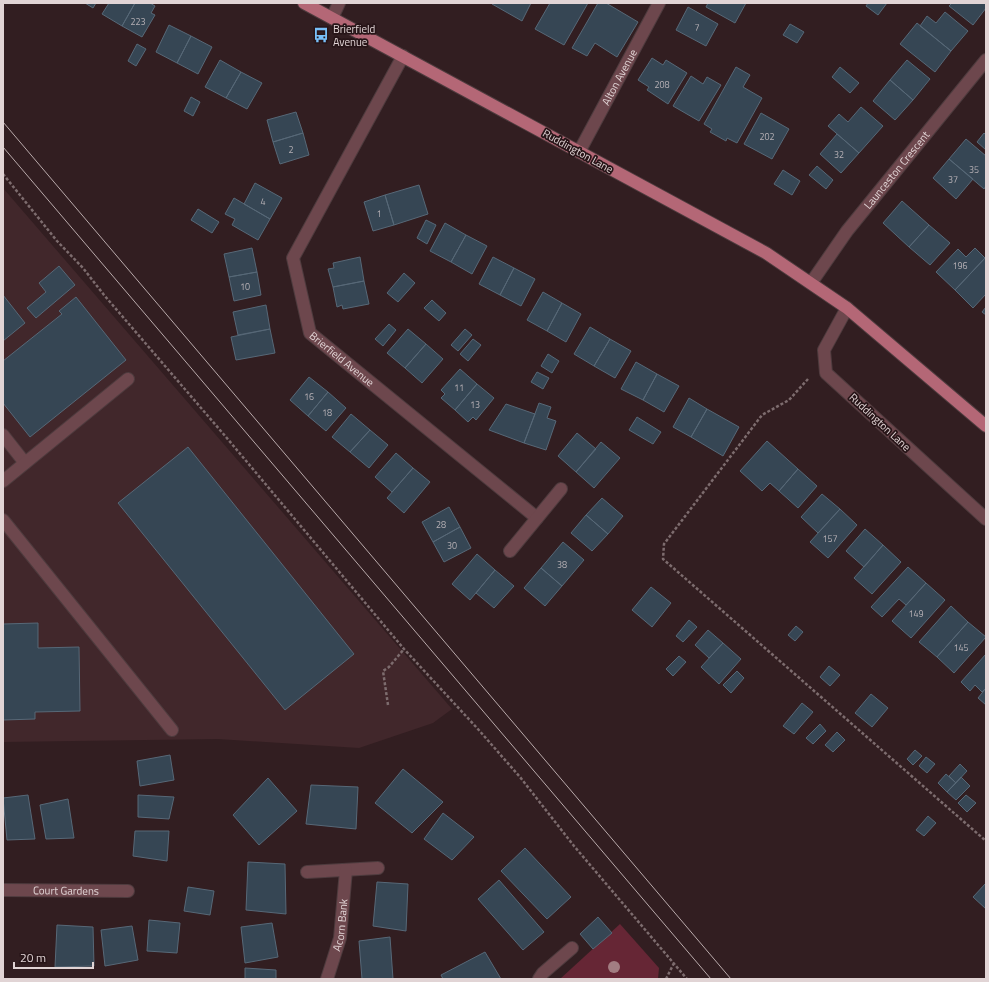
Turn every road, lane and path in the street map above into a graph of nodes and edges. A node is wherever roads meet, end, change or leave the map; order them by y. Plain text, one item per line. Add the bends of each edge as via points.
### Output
1 (304, 3) edge
2 (339, 3) edge
3 (659, 3) edge
4 (332, 18) junction
5 (403, 56) junction
6 (986, 60) edge
7 (579, 152) junction
8 (3, 174) edge
9 (811, 283) junction
10 (847, 308) junction
11 (826, 373) junction
12 (128, 379) dead end
13 (986, 426) edge
14 (3, 435) edge
15 (25, 463) junction
16 (3, 481) edge
17 (561, 489) dead end
18 (537, 518) junction
19 (986, 519) edge
20 (3, 520) edge
21 (510, 551) dead end
22 (404, 648) junction
23 (388, 704) dead end
24 (172, 730) dead end
25 (986, 841) edge
26 (378, 868) dead end
27 (346, 870) junction
28 (307, 872) dead end
29 (3, 890) edge
30 (128, 891) dead end
31 (572, 948) dead end
32 (674, 964) junction
33 (327, 979) edge
34 (539, 979) edge
35 (666, 979) edge
36 (687, 979) edge

1 - 4 main road, Ruddington Lane
2 - 4 street
3 - 7 street, Alton Avenue
4 - 5 main road, Ruddington Lane
5 - 7 main road, Ruddington Lane
5 - 18 street, Brierfield Avenue via 293,258 310,333
6 - 9 street, Launceston Crescent via 847,231
7 - 9 main road, Ruddington Lane via 766,253
8 - 22 path
9 - 10 main road, Ruddington Lane
10 - 11 street via 824,350
10 - 13 main road, Ruddington Lane
11 - 19 street, Ruddington Lane
11 - 25 path via 812,375 789,400 762,414 664,544 662,559
12 - 15 street
14 - 15 street
15 - 16 street
17 - 18 street
18 - 21 street
20 - 24 street
22 - 23 path via 383,671
22 - 32 path via 520,777 574,846
26 - 27 street
27 - 28 street
27 - 33 street, Acorn Bank via 340,938
29 - 30 street, Court Gardens
31 - 34 street
32 - 35 path
32 - 36 path

